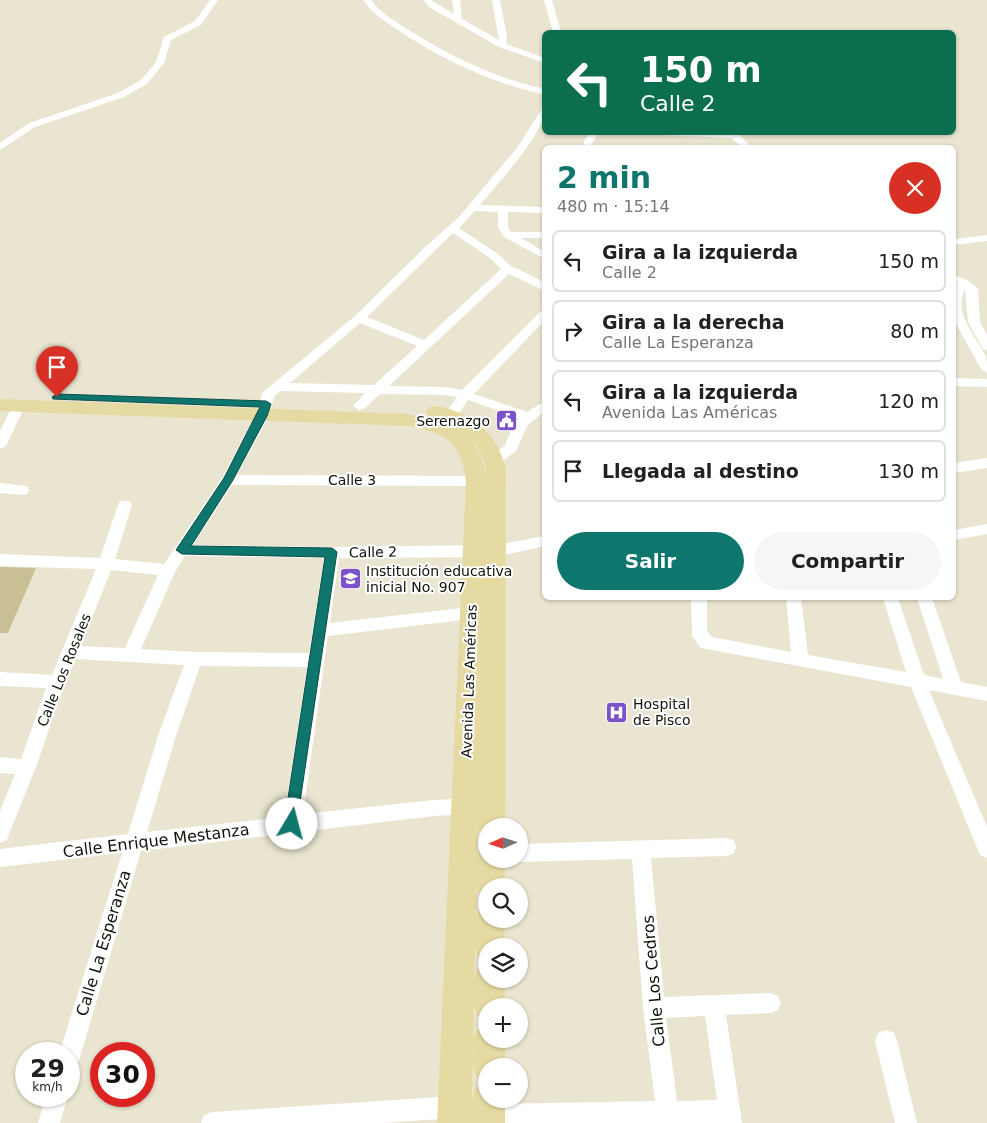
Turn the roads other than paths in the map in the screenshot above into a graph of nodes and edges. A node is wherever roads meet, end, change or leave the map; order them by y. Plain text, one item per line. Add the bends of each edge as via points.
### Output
1 (214, 0) edge
2 (367, 0) edge
3 (427, 0) edge
4 (496, 0) edge
5 (548, 0) edge
6 (456, 4) edge
7 (385, 8) dead end
8 (442, 11) junction
9 (458, 20) junction
10 (556, 30) edge
11 (502, 45) junction
12 (542, 60) edge
13 (542, 85) edge
14 (542, 91) edge
15 (542, 116) edge
16 (593, 135) edge
17 (733, 135) edge
18 (588, 142) dead end
19 (745, 145) edge
20 (0, 147) edge
21 (473, 208) junction
22 (502, 210) junction
23 (542, 210) edge
24 (452, 228) junction
25 (508, 235) junction
26 (542, 236) edge
27 (987, 238) edge
28 (956, 243) edge
29 (956, 243) edge
30 (987, 247) edge
31 (542, 254) edge
32 (508, 270) junction
33 (958, 280) edge
34 (542, 287) edge
35 (956, 294) edge
36 (956, 299) edge
37 (973, 300) junction
38 (956, 306) edge
39 (542, 316) edge
40 (359, 318) junction
41 (958, 320) junction
42 (974, 322) junction
43 (987, 324) edge
44 (426, 345) junction
45 (987, 346) edge
46 (987, 368) edge
47 (956, 382) edge
48 (987, 382) edge
49 (277, 387) junction
50 (376, 390) junction
51 (465, 395) junction
52 (6, 402) edge
53 (359, 406) junction
54 (542, 407) edge
55 (264, 410) junction
56 (450, 416) junction
57 (529, 417) junction
58 (0, 444) edge
59 (495, 460) junction
60 (956, 463) edge
61 (987, 463) edge
62 (228, 480) junction
63 (476, 481) junction
64 (0, 488) edge
65 (22, 490) dead end
66 (126, 505) dead end
67 (987, 529) edge
68 (956, 535) edge
69 (542, 542) edge
70 (182, 550) junction
71 (485, 551) junction
72 (332, 552) junction
73 (0, 560) edge
74 (106, 564) junction
75 (168, 570) junction
76 (699, 600) edge
77 (794, 600) edge
78 (892, 600) edge
79 (927, 600) edge
80 (471, 613) junction
81 (320, 630) junction
82 (71, 652) junction
83 (130, 654) junction
84 (194, 659) junction
85 (800, 659) junction
86 (316, 660) junction
87 (0, 680) edge
88 (917, 680) junction
89 (57, 682) junction
90 (954, 688) junction
91 (987, 694) edge
92 (0, 765) edge
93 (27, 767) junction
94 (466, 806) junction
95 (491, 816) edge
96 (292, 824) junction
97 (0, 834) edge
98 (134, 842) junction
99 (727, 847) dead end
100 (987, 849) edge
101 (641, 850) junction
102 (528, 853) edge
103 (0, 858) edge
104 (771, 1003) dead end
105 (714, 1005) junction
106 (654, 1008) junction
107 (74, 1042) edge
108 (886, 1042) dead end
109 (53, 1107) edge
110 (488, 1112) edge
111 (667, 1112) junction
112 (455, 1115) edge
113 (730, 1117) edge
114 (48, 1123) edge
115 (212, 1123) edge
116 (906, 1123) edge

1 - 20 street via 198,23 167,39 157,67 144,82 122,95 32,125
2 - 14 street via 378,14 446,58 504,82
3 - 8 street
4 - 11 street
5 - 10 street
6 - 8 street
6 - 9 street
7 - 13 street via 456,56 498,73
8 - 9 street
9 - 11 street
11 - 12 street
15 - 21 street via 521,149
16 - 18 street
17 - 19 street
21 - 22 street
21 - 24 street
22 - 23 street
22 - 25 street via 503,227
24 - 32 street via 494,256
24 - 40 street
25 - 26 street
25 - 31 street
27 - 28 street
29 - 30 street
32 - 34 street
32 - 44 street
33 - 35 street
33 - 37 street via 972,288
36 - 37 street
37 - 42 street
38 - 41 street
39 - 51 street
40 - 44 street
40 - 49 street
41 - 42 street
41 - 46 street
42 - 43 street
42 - 45 street
44 - 50 street
47 - 48 street
49 - 50 street
49 - 55 street via 268,395
50 - 51 street via 445,391
50 - 53 street
51 - 56 street
51 - 57 street
52 - 55 main road, Avenida Las Américas
52 - 58 street
53 - 55 main road, Avenida Las Américas
53 - 56 main road, Avenida Las Américas via 409,408
54 - 57 street
55 - 62 street
55 - 63 main road, Avenida Las Américas via 430,424 450,432 466,445 475,463
56 - 59 main road, Avenida Las Américas via 464,422 482,437
57 - 59 street via 521,424 511,448
59 - 71 main road, Avenida Las Américas via 497,478
60 - 61 street
62 - 63 street, Calle 3
62 - 70 street
63 - 71 main road, Avenida Las Américas
64 - 65 street
66 - 74 street, Calle Los Rosales
67 - 68 street
69 - 71 street, Calle 2
70 - 72 street, Calle 2
70 - 75 street
71 - 72 street, Calle 2
71 - 80 main road, Avenida Las Américas
71 - 95 main road, Avenida Las Américas
72 - 81 street
73 - 74 street
74 - 75 street
74 - 82 street, Calle Los Rosales
75 - 83 street
76 - 85 street via 699,631 707,643
77 - 85 street
78 - 88 street
79 - 90 street
80 - 81 street
80 - 94 main road, Avenida Las Américas
81 - 86 street
82 - 83 street
82 - 89 street, Calle Los Rosales
83 - 84 street
84 - 86 street
84 - 98 street, Calle La Esperanza
85 - 88 street
86 - 96 street
87 - 89 street
88 - 90 street
88 - 100 street
89 - 93 street, Calle Los Rosales
90 - 91 street
92 - 93 street
93 - 97 street, Calle Los Rosales
94 - 95 street, Calle Enrique Mestanza
94 - 96 street, Calle Enrique Mestanza
94 - 112 main road, Avenida Las Américas
96 - 98 street, Calle Enrique Mestanza
98 - 103 street, Calle Enrique Mestanza
98 - 107 street, Calle La Esperanza
99 - 101 street
101 - 102 street
101 - 106 street, Calle Los Cedros
104 - 105 street
105 - 106 street
105 - 113 street
106 - 111 street, Calle Los Cedros
108 - 116 street
109 - 114 street
110 - 111 street
111 - 113 street
112 - 115 street

